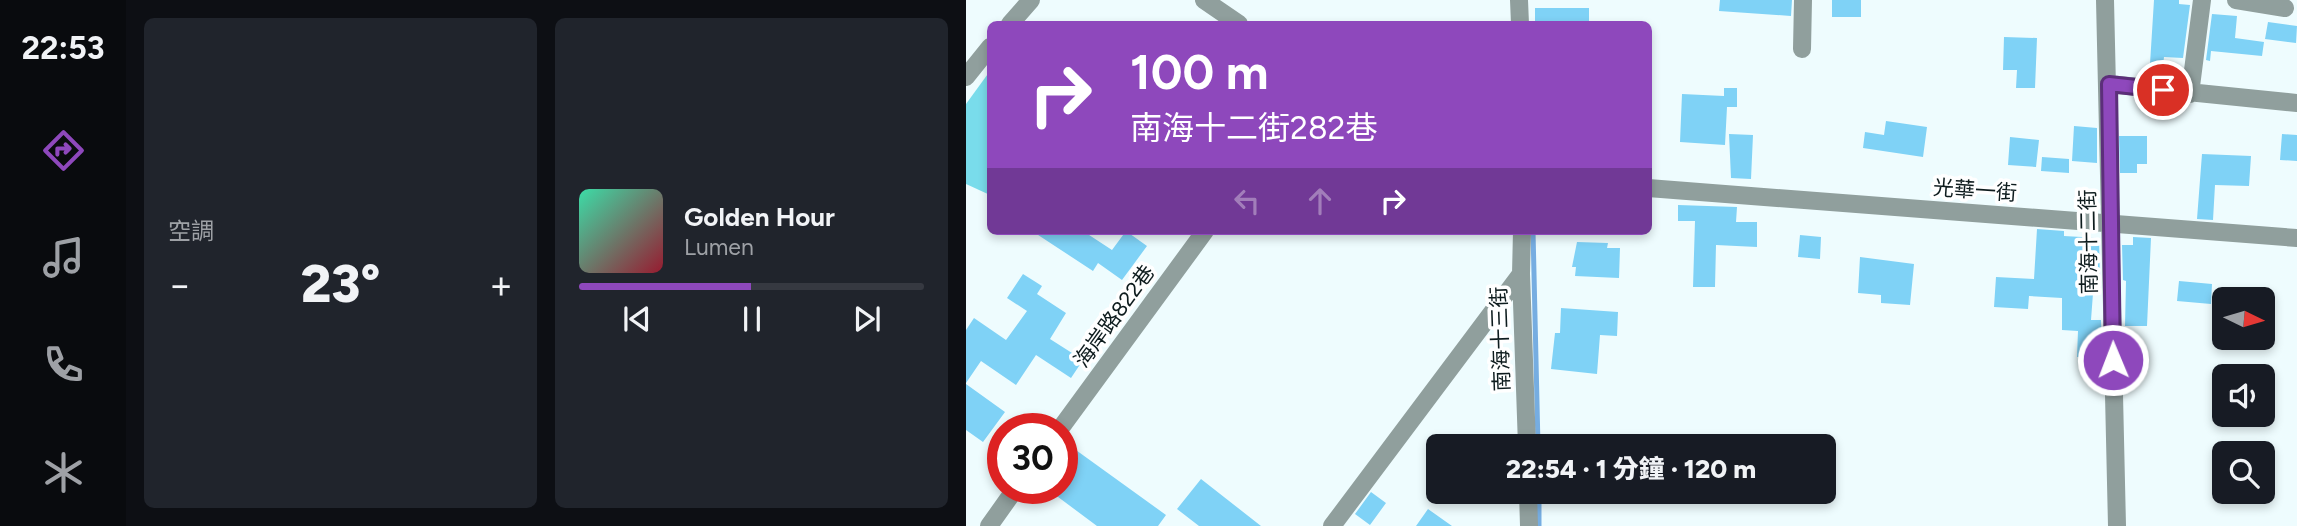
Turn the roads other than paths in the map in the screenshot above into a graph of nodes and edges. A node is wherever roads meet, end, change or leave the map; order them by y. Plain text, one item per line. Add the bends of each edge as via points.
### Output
1 (1031, 0) edge
2 (1204, 0) edge
3 (1519, 0) edge
4 (1803, 0) edge
5 (2105, 0) edge
6 (2202, 0) edge
7 (2236, 0) edge
8 (2284, 8) dead end
9 (1013, 21) edge
10 (1235, 21) edge
11 (1520, 21) edge
12 (1802, 49) dead end
13 (987, 51) edge
14 (966, 76) edge
15 (2109, 84) junction
16 (2190, 94) junction
17 (2297, 103) edge
18 (1652, 188) edge
19 (2110, 223) junction
20 (1202, 235) edge
21 (1522, 235) edge
22 (2297, 238) edge
23 (1521, 274) junction
24 (1072, 413) edge
25 (1527, 434) edge
26 (1005, 504) edge
27 (1528, 504) edge
28 (989, 526) edge
29 (1332, 526) edge
30 (1529, 526) edge
31 (2117, 526) edge

1 - 9 street
2 - 10 street
3 - 11 street
4 - 12 street
5 - 15 street, 南海十二街
6 - 16 street
7 - 8 street
13 - 14 street
15 - 16 street
15 - 19 street, 南海十二街
16 - 17 street
18 - 19 street, 光華一街
19 - 22 street, 光華一街
19 - 31 street, 南海十二街
20 - 24 street, 海岸路822巷
21 - 23 street, 南海十三街
23 - 25 street, 南海十三街
23 - 29 street
26 - 28 street
27 - 30 street

